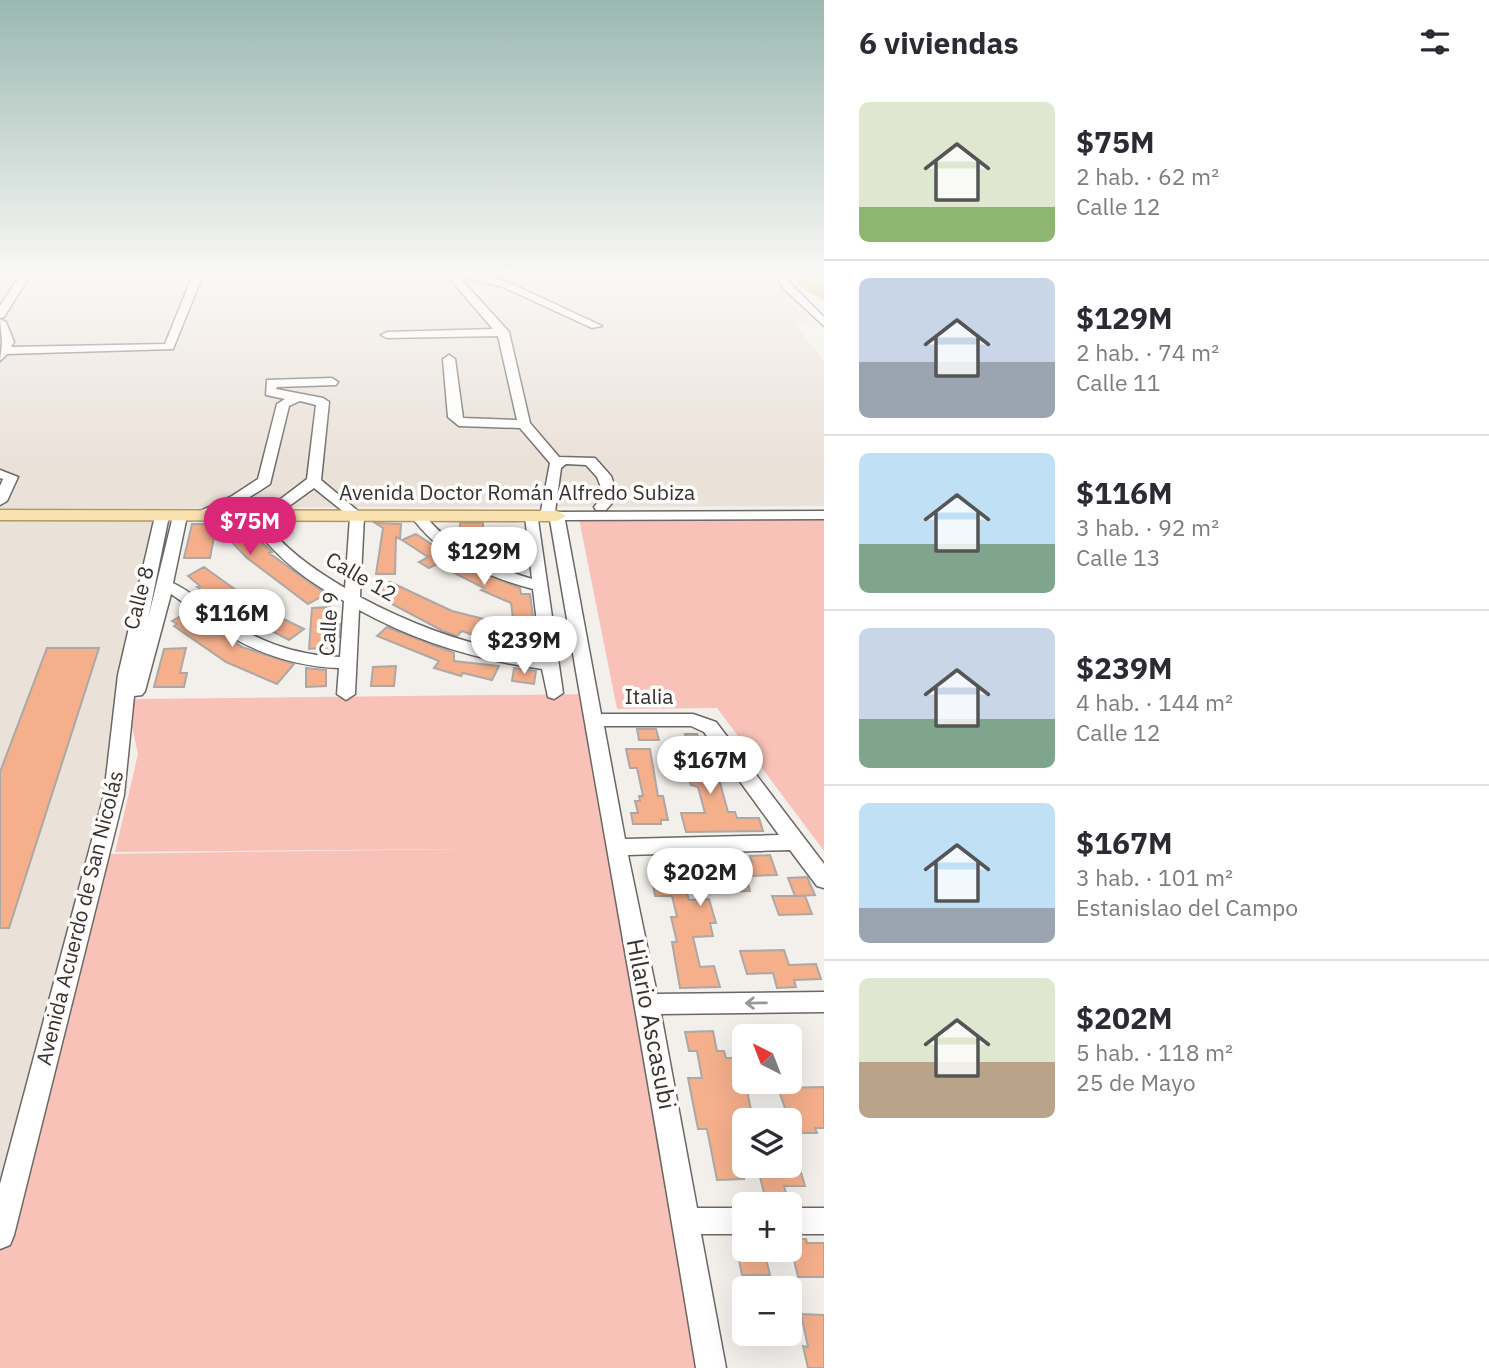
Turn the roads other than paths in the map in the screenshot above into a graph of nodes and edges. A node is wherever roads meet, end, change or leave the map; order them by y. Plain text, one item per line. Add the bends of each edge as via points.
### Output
1 (7, 336) edge
2 (173, 336) edge
3 (504, 336) edge
4 (2, 354) edge
5 (449, 359) dead end
6 (332, 379) dead end
7 (302, 397) junction
8 (524, 424) junction
9 (556, 463) junction
10 (0, 474) edge
11 (265, 481) junction
12 (314, 481) junction
13 (0, 501) edge
14 (287, 501) junction
15 (601, 507) dead end
16 (0, 515) edge
17 (824, 515) edge
18 (180, 516) junction
19 (253, 516) junction
20 (308, 516) junction
21 (357, 516) junction
22 (418, 516) junction
23 (545, 516) junction
24 (165, 585) junction
25 (541, 586) junction
26 (352, 598) junction
27 (348, 663) junction
28 (549, 664) junction
29 (136, 691) dead end
30 (554, 693) dead end
31 (345, 694) dead end
32 (595, 720) junction
33 (794, 842) junction
34 (616, 847) junction
35 (824, 880) edge
36 (824, 1002) edge
37 (648, 1004) junction
38 (687, 1221) junction
39 (732, 1221) edge
40 (802, 1221) edge
41 (824, 1221) edge
42 (0, 1235) edge
43 (711, 1368) edge

1 - 4 street
2 - 4 street via 169,347
3 - 8 street
5 - 8 street via 454,417 459,422
6 - 7 street via 271,383 270,392
7 - 11 street via 283,404
7 - 12 street via 323,402
8 - 9 street
9 - 15 street via 584,460 597,466 611,496
9 - 23 street
10 - 13 street via 11,477
11 - 14 street
11 - 18 street via 237,499
12 - 14 street
12 - 21 street
14 - 19 street
14 - 20 street
16 - 18 main road, Avenida Doctor Román Alfredo Subiza
17 - 23 street, Avenida Doctor Román Alfredo Subiza
18 - 19 main road, Avenida Doctor Román Alfredo Subiza
18 - 24 street, Calle 8
18 - 42 street, Avenida Acuerdo de San Nicolás via 127,675 114,795
19 - 20 main road, Avenida Doctor Román Alfredo Subiza
19 - 26 street, Calle 12 via 274,544
20 - 21 main road, Avenida Doctor Román Alfredo Subiza
21 - 22 main road, Avenida Doctor Román Alfredo Subiza
21 - 26 street, Calle 9
22 - 23 main road, Avenida Doctor Román Alfredo Subiza
22 - 25 street via 427,530 464,555
23 - 25 street
23 - 32 street, Hilario Ascasubi
24 - 27 street via 269,650 308,663
24 - 29 street, Calle 8
25 - 28 street
26 - 27 street, Calle 9
26 - 28 street, Calle 12 via 456,646
27 - 31 street, Calle 9
28 - 30 street
32 - 33 street, Italia via 693,720 710,727
32 - 34 street, Hilario Ascasubi
33 - 34 street
33 - 35 street
34 - 37 street, Hilario Ascasubi
36 -> 37 street
37 - 38 street, Hilario Ascasubi
38 - 39 street
38 - 43 street, Hilario Ascasubi
40 - 41 street

